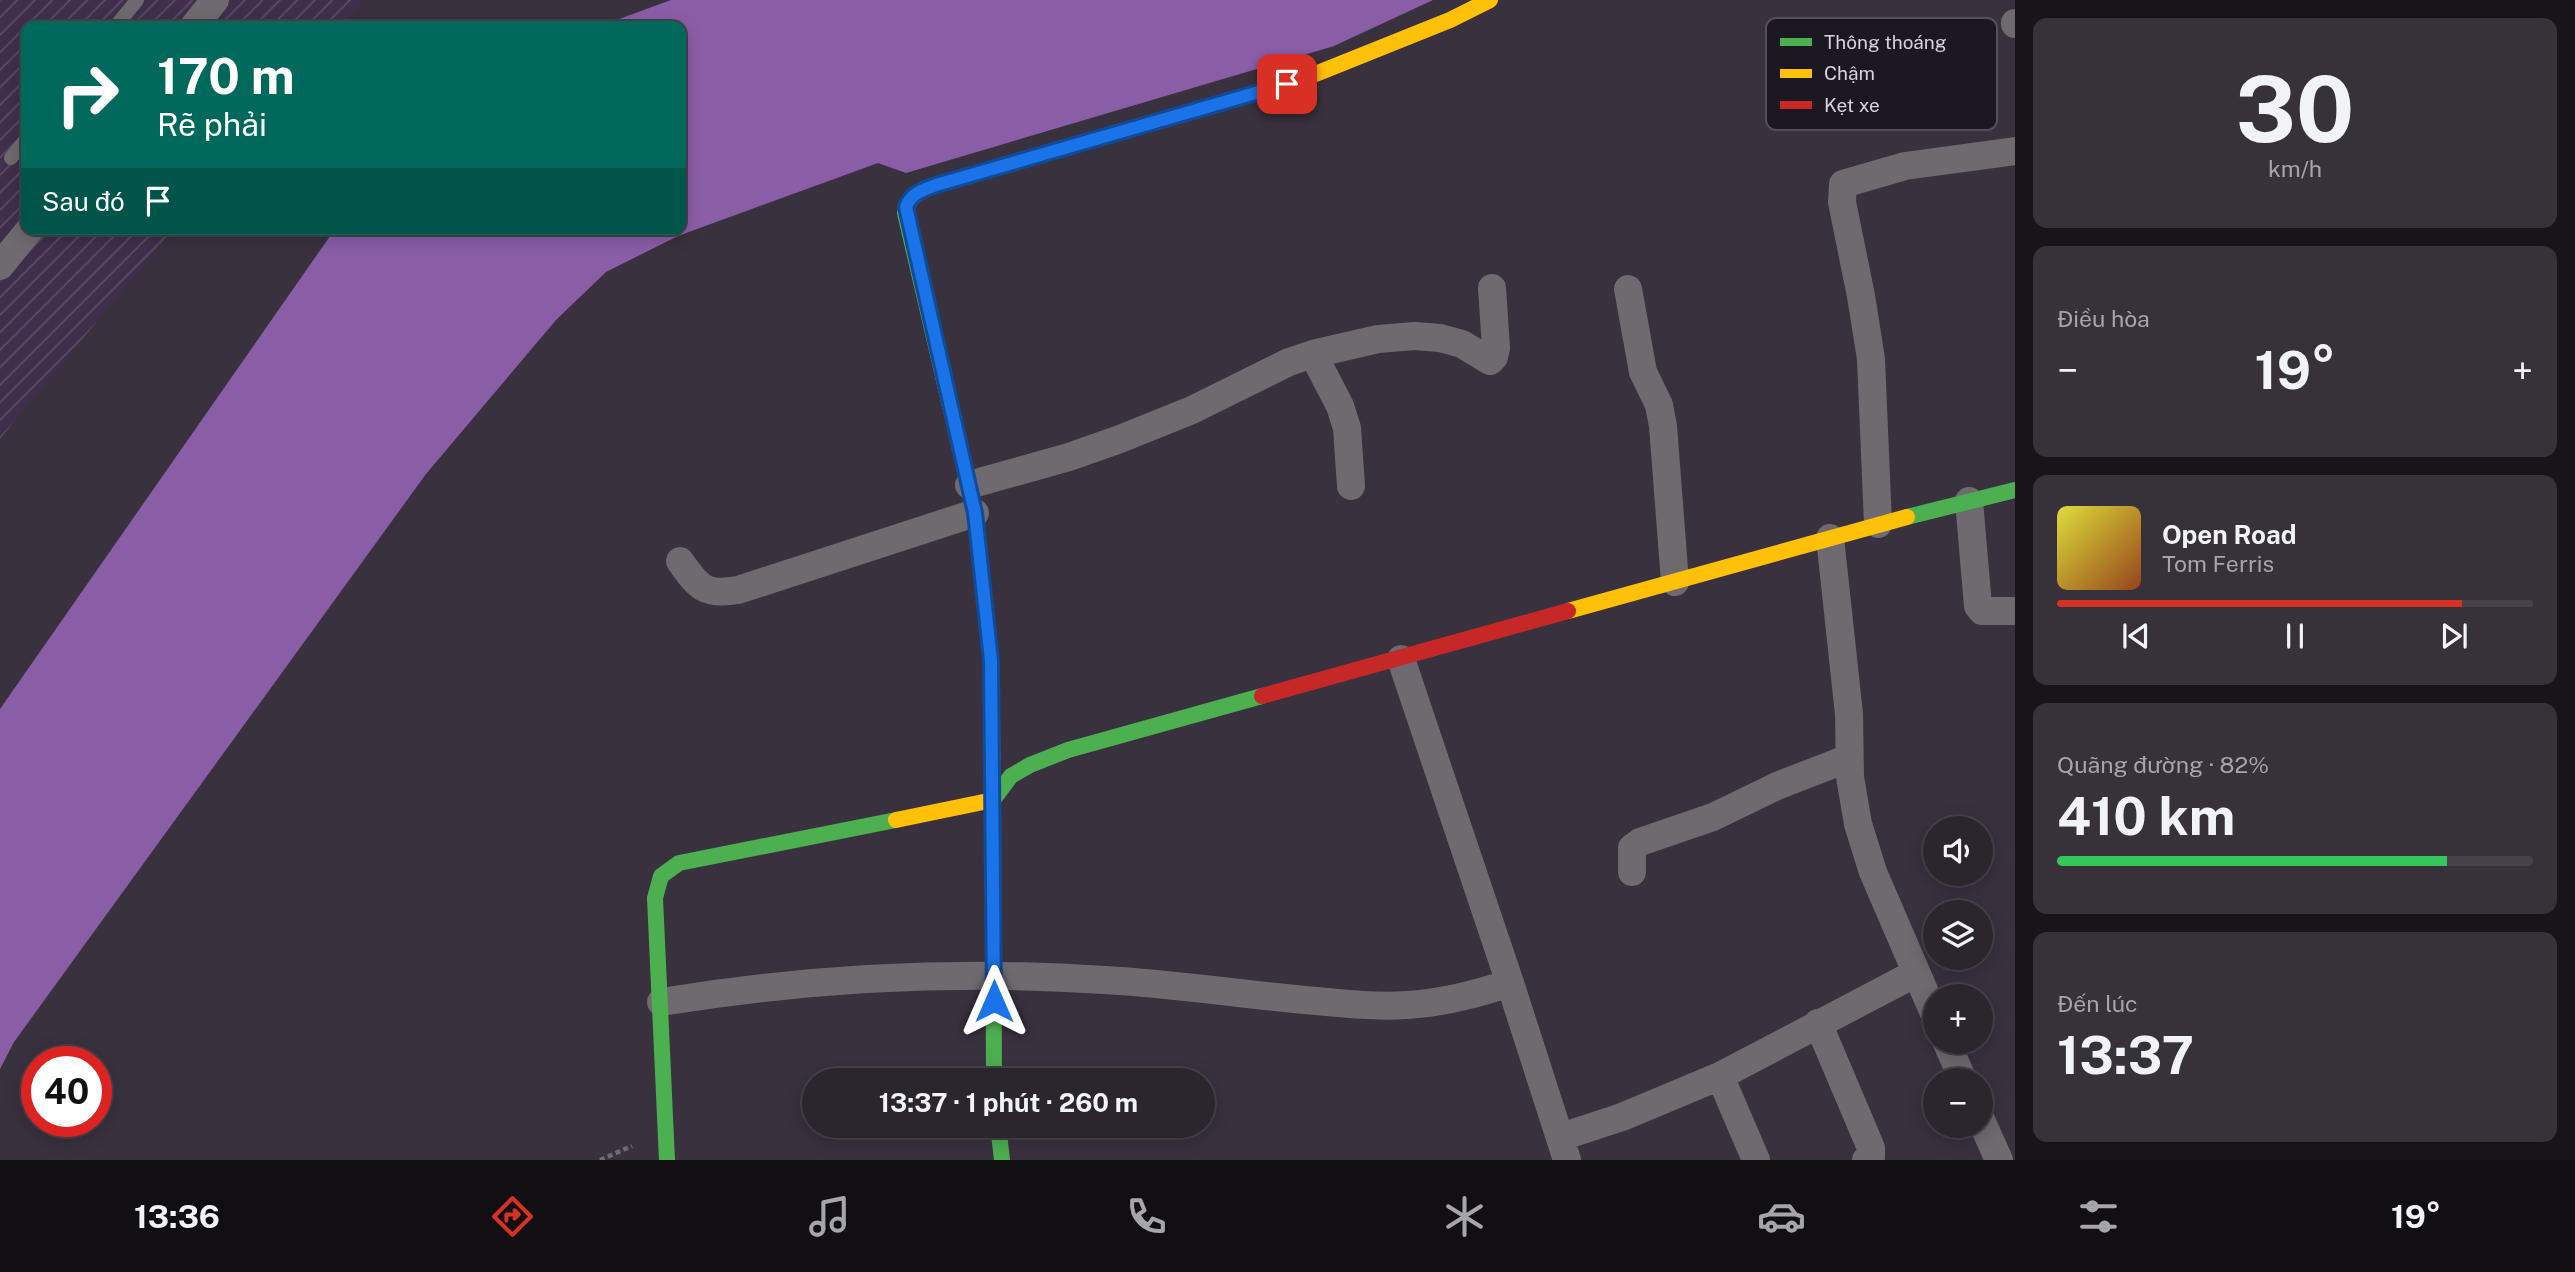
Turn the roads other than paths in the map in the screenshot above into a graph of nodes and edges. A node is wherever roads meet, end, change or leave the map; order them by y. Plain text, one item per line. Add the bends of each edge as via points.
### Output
1 (137, 0) edge
2 (215, 0) edge
3 (1490, 0) edge
4 (120, 21) edge
5 (198, 21) edge
6 (21, 145) edge
7 (2015, 151) edge
8 (11, 158) dead end
9 (25, 235) edge
10 (0, 266) edge
11 (1492, 288) dead end
12 (1629, 289) dead end
13 (1313, 354) junction
14 (969, 485) junction
15 (1351, 486) dead end
16 (2015, 490) edge
17 (1969, 501) junction
18 (975, 513) junction
19 (1878, 524) junction
20 (1830, 538) junction
21 (680, 561) dead end
22 (1675, 582) junction
23 (2015, 611) edge
24 (1401, 659) junction
25 (1849, 758) junction
26 (993, 800) junction
27 (1632, 872) dead end
28 (1916, 973) junction
29 (994, 975) junction
30 (1510, 983) junction
31 (1923, 988) edge
32 (661, 1002) junction
33 (1818, 1023) junction
34 (995, 1068) edge
35 (1720, 1076) junction
36 (999, 1138) edge
37 (1989, 1138) edge
38 (1564, 1149) edge
39 (667, 1160) edge
40 (1002, 1160) edge
41 (1756, 1160) edge
42 (1867, 1160) edge
43 (1999, 1160) edge

1 - 4 lane
2 - 5 street
3 - 14 street via 1339,66 1267,91 936,185 908,200 905,213
6 - 8 lane
7 - 19 street via 1905,166 1843,184 1842,202 1871,359
9 - 10 street
11 - 13 street via 1496,348 1490,361 1462,345 1415,336
12 - 22 street via 1643,372 1659,405 1663,426
13 - 14 street via 1120,439
13 - 15 street via 1347,428
14 - 18 street
16 - 17 street
17 - 19 street
17 - 23 street via 1978,606 1982,611
18 - 21 street via 721,593 708,592
18 - 26 street via 991,661
19 - 20 street
20 - 22 street
20 - 25 street via 1849,714
22 - 24 street
24 - 26 street via 1068,750 1011,776
24 - 30 street
25 - 27 street via 1713,817 1640,842 1632,848
25 - 28 street via 1852,797 1865,848
26 - 29 street
26 - 32 street via 679,863 665,870 658,876 655,898
28 - 31 street
28 - 33 street
29 - 30 street via 1109,980 1363,1005 1443,1001
29 - 32 street via 787,984
29 - 34 street
30 - 38 street
32 - 39 street
33 - 35 street
33 - 42 street via 1871,1148
35 - 38 street
35 - 41 street
36 - 40 street
37 - 43 street

